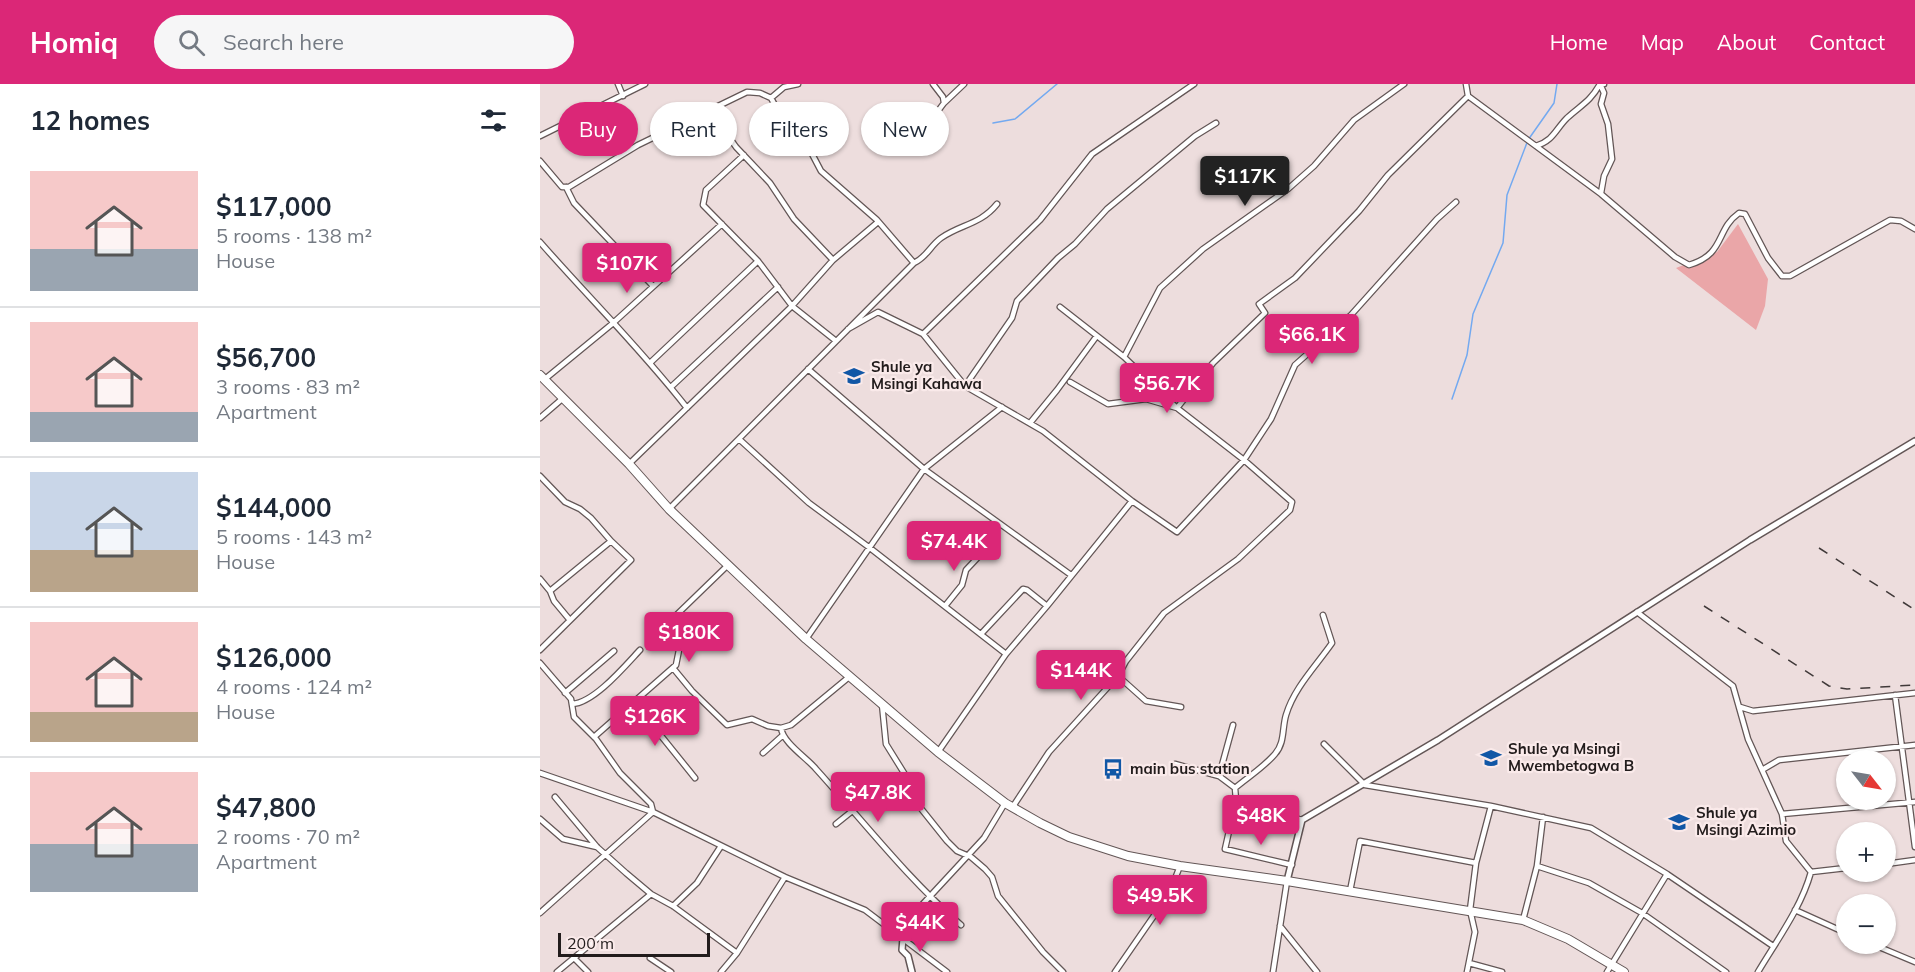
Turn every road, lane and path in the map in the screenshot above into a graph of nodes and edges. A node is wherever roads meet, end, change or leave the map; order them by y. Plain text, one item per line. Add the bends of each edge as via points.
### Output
1 (618, 84) edge
2 (645, 84) edge
3 (798, 84) edge
4 (933, 84) edge
5 (964, 84) edge
6 (1194, 84) edge
7 (1404, 84) edge
8 (1466, 84) edge
9 (1601, 84) edge
10 (623, 96) junction
11 (1468, 96) junction
12 (771, 99) junction
13 (726, 102) edge
14 (944, 102) edge
15 (945, 102) edge
16 (1216, 123) dead end
17 (540, 136) edge
18 (650, 139) edge
19 (1536, 146) junction
20 (737, 147) edge
21 (744, 155) junction
22 (540, 161) edge
23 (566, 187) junction
24 (1601, 194) junction
25 (1456, 202) dead end
26 (997, 204) dead end
27 (878, 222) junction
28 (722, 224) junction
29 (1915, 229) edge
30 (540, 242) edge
31 (833, 260) junction
32 (758, 261) junction
33 (914, 263) junction
34 (653, 286) junction
35 (777, 287) junction
36 (792, 306) junction
37 (1060, 307) dead end
38 (612, 324) junction
39 (848, 329) junction
40 (922, 334) junction
41 (1096, 337) junction
42 (836, 341) junction
43 (1124, 357) junction
44 (651, 362) junction
45 (808, 369) junction
46 (542, 377) edge
47 (1070, 381) dead end
48 (965, 386) junction
49 (671, 387) junction
50 (562, 399) junction
51 (1002, 407) junction
52 (687, 408) junction
53 (1177, 408) junction
54 (540, 418) edge
55 (1030, 423) junction
56 (739, 439) junction
57 (1915, 441) edge
58 (1244, 460) junction
59 (629, 464) junction
60 (924, 469) junction
61 (540, 476) edge
62 (1132, 501) junction
63 (669, 509) junction
64 (611, 541) junction
65 (870, 548) junction
66 (982, 553) dead end
67 (728, 565) junction
68 (1071, 575) junction
69 (540, 579) edge
70 (550, 591) junction
71 (945, 606) junction
72 (1047, 606) junction
73 (1637, 612) junction
74 (1323, 615) dead end
75 (569, 619) junction
76 (981, 634) junction
77 (806, 639) junction
78 (540, 650) edge
79 (640, 650) dead end
80 (614, 651) dead end
81 (1006, 654) junction
82 (540, 663) edge
83 (674, 668) junction
84 (849, 676) junction
85 (1118, 676) junction
86 (565, 693) junction
87 (1915, 693) edge
88 (1895, 695) junction
89 (633, 701) junction
90 (573, 704) junction
91 (882, 704) junction
92 (1181, 707) dead end
93 (1740, 707) junction
94 (1233, 725) dead end
95 (781, 728) junction
96 (782, 736) junction
97 (594, 737) junction
98 (1324, 744) dead end
99 (1915, 745) edge
100 (1901, 746) junction
101 (938, 752) junction
102 (763, 753) dead end
103 (1175, 764) dead end
104 (1762, 770) junction
105 (540, 773) edge
106 (1219, 776) junction
107 (695, 778) dead end
108 (1365, 785) junction
109 (1235, 788) junction
110 (877, 791) dead end
111 (555, 797) dead end
112 (1236, 800) junction
113 (1915, 802) edge
114 (1005, 803) junction
115 (1908, 803) junction
116 (1491, 806) junction
117 (1012, 807) junction
118 (852, 811) junction
119 (653, 812) junction
120 (1782, 814) junction
121 (1543, 817) junction
122 (540, 819) edge
123 (1302, 820) junction
124 (836, 824) dead end
125 (721, 846) junction
126 (597, 847) junction
127 (1915, 847) edge
128 (607, 854) junction
129 (969, 857) junction
130 (1915, 861) edge
131 (1476, 863) junction
132 (1896, 863) edge
133 (1292, 865) junction
134 (1537, 866) junction
135 (1180, 867) junction
136 (1836, 869) edge
137 (1811, 872) junction
138 (1667, 874) junction
139 (785, 877) junction
140 (1287, 881) junction
141 (1350, 891) junction
142 (651, 894) junction
143 (931, 896) junction
144 (673, 906) junction
145 (1470, 910) junction
146 (1795, 910) junction
147 (540, 913) edge
148 (1642, 913) junction
149 (1523, 920) junction
150 (961, 925) dead end
151 (1280, 926) junction
152 (1836, 928) edge
153 (896, 933) junction
154 (903, 938) junction
155 (1773, 946) junction
156 (737, 953) junction
157 (1896, 954) edge
158 (650, 958) dead end
159 (575, 959) junction
160 (1915, 962) edge
161 (1469, 963) junction
162 (1613, 964) junction
163 (558, 972) edge
164 (588, 972) edge
165 (671, 972) edge
166 (721, 972) edge
167 (912, 972) edge
168 (947, 972) edge
169 (1063, 972) edge
170 (1115, 972) edge
171 (1273, 972) edge
172 (1317, 972) edge
173 (1467, 972) edge
174 (1502, 972) edge
175 (1607, 972) edge
176 (1624, 972) edge
177 (1725, 972) edge
178 (1758, 972) edge

1 - 10 street
2 - 10 street
3 - 12 street via 784,87
4 - 14 street
5 - 15 street
6 - 40 street via 1092,154 1040,220
7 - 43 street via 1354,120 1288,189 1203,249 1160,288
8 - 11 street
9 - 19 street via 1592,99 1565,120 1546,142
9 - 24 street via 1612,159
10 - 17 street
11 - 19 street
11 - 53 street via 1388,175 1295,278 1259,304 1265,313 1213,363
12 - 13 street via 747,92
12 - 27 street via 790,132 811,152 821,171
16 - 48 street via 1107,209 1058,258 1017,301 1012,318
18 - 23 street
19 - 24 street
20 - 21 street
21 - 28 street via 706,190 703,205
21 - 31 street via 770,183 794,219
22 - 23 street
23 - 34 street via 573,202
24 - 29 street via 1689,265 1707,258 1733,217 1745,214 1782,276 1791,276 1890,220
25 - 58 street via 1351,315 1295,365 1271,419
26 - 33 street via 978,221 939,240 924,258
27 - 31 street
27 - 33 street
28 - 32 street
28 - 34 street
30 - 38 street
31 - 36 street
32 - 35 street
32 - 44 street
33 - 39 street
34 - 38 street
35 - 36 street
35 - 49 street
36 - 42 street
36 - 52 street
37 - 41 street
38 - 44 street
38 - 46 street
39 - 40 street via 878,312
39 - 42 street
40 - 48 street
41 - 43 street
41 - 55 street
42 - 45 street
43 - 53 street
44 - 49 street
45 - 56 street
45 - 60 street
46 - 50 highway
47 - 53 street via 1108,404 1146,399
48 - 51 street
49 - 52 street
50 - 54 street
50 - 59 highway
51 - 55 street
51 - 60 street
52 - 59 street
53 - 58 street
55 - 62 street
56 - 63 street
56 - 65 street via 809,503
57 - 73 street
58 - 62 street via 1177,532
58 - 85 street via 1291,500 1292,507 1238,559 1164,614
59 - 63 highway
60 - 65 street
60 - 68 street
61 - 64 street via 557,496 591,518
62 - 68 street
63 - 67 highway
64 - 70 street
64 - 75 street via 631,560
65 - 71 street
65 - 77 street
66 - 71 street via 966,570 963,585
67 - 77 highway
67 - 83 street via 664,627 663,636 679,650
68 - 72 street
69 - 70 street
70 - 75 street
71 - 76 street
72 - 76 street via 1023,590
72 - 81 street
73 - 93 street via 1733,686
73 - 108 street
74 - 109 street via 1332,644 1301,684 1286,715 1284,738 1276,753
75 - 78 street
76 - 81 street
77 - 84 highway
79 - 90 street via 599,690
80 - 86 street
81 - 101 street
82 - 86 street
83 - 89 street
83 - 95 street via 727,725 752,719
84 - 91 highway
84 - 95 street via 791,725
85 - 92 street via 1146,701
85 - 117 street via 1049,752
86 - 90 street
87 - 88 street
88 - 93 street via 1753,711
88 - 100 street
89 - 97 street
89 - 107 street
90 - 97 street via 574,717
91 - 101 highway
91 - 129 street via 886,744 909,781 911,796 947,841
93 - 104 street
94 - 106 street
95 - 96 street
96 - 102 street
96 - 118 street via 817,769
97 - 119 street via 620,773 651,804
98 - 108 street
99 - 100 street
100 - 104 street via 1779,760
100 - 115 street
101 - 114 highway
103 - 106 street
104 - 120 street
105 - 119 street
106 - 109 street
108 - 116 street
108 - 123 street
109 - 112 street
110 - 118 street
111 - 126 street
112 - 123 street
112 - 133 street via 1225,849
113 - 115 street
114 - 117 highway
114 - 129 street
115 - 120 street
115 - 127 street
116 - 121 street
116 - 131 street
117 - 135 highway via 1069,837
118 - 124 street
118 - 143 street
119 - 125 street
119 - 128 street
120 - 137 street via 1786,841
121 - 134 street
121 - 138 street via 1591,828
122 - 126 street via 563,839
123 - 133 street
125 - 139 street
125 - 144 street via 698,883
126 - 128 street
128 - 142 street
128 - 147 street
129 - 143 street
129 - 169 street via 992,877 998,896
130 - 132 street
131 - 141 street via 1360,842
131 - 145 street
133 - 140 street
134 - 148 street via 1589,883
134 - 149 street
135 - 140 highway
135 - 170 street via 1169,894
136 - 137 street
137 - 146 street
138 - 148 street
138 - 155 street
139 - 153 street via 865,910
139 - 156 street
140 - 141 highway
140 - 151 street
141 - 145 highway
142 - 144 street
142 - 159 street
143 - 150 street
143 - 153 street
144 - 156 street
145 - 149 highway
145 - 161 street via 1475,932
146 - 152 street
146 - 155 street
148 - 162 street
148 - 177 street
149 - 162 highway
151 - 171 street
151 - 172 street
153 - 154 street
154 - 167 street via 902,950
154 - 168 street
155 - 178 street
156 - 166 street
157 - 160 street
158 - 165 street
159 - 163 street
159 - 164 street
161 - 173 street
161 - 174 street
162 - 175 street
162 - 176 highway

